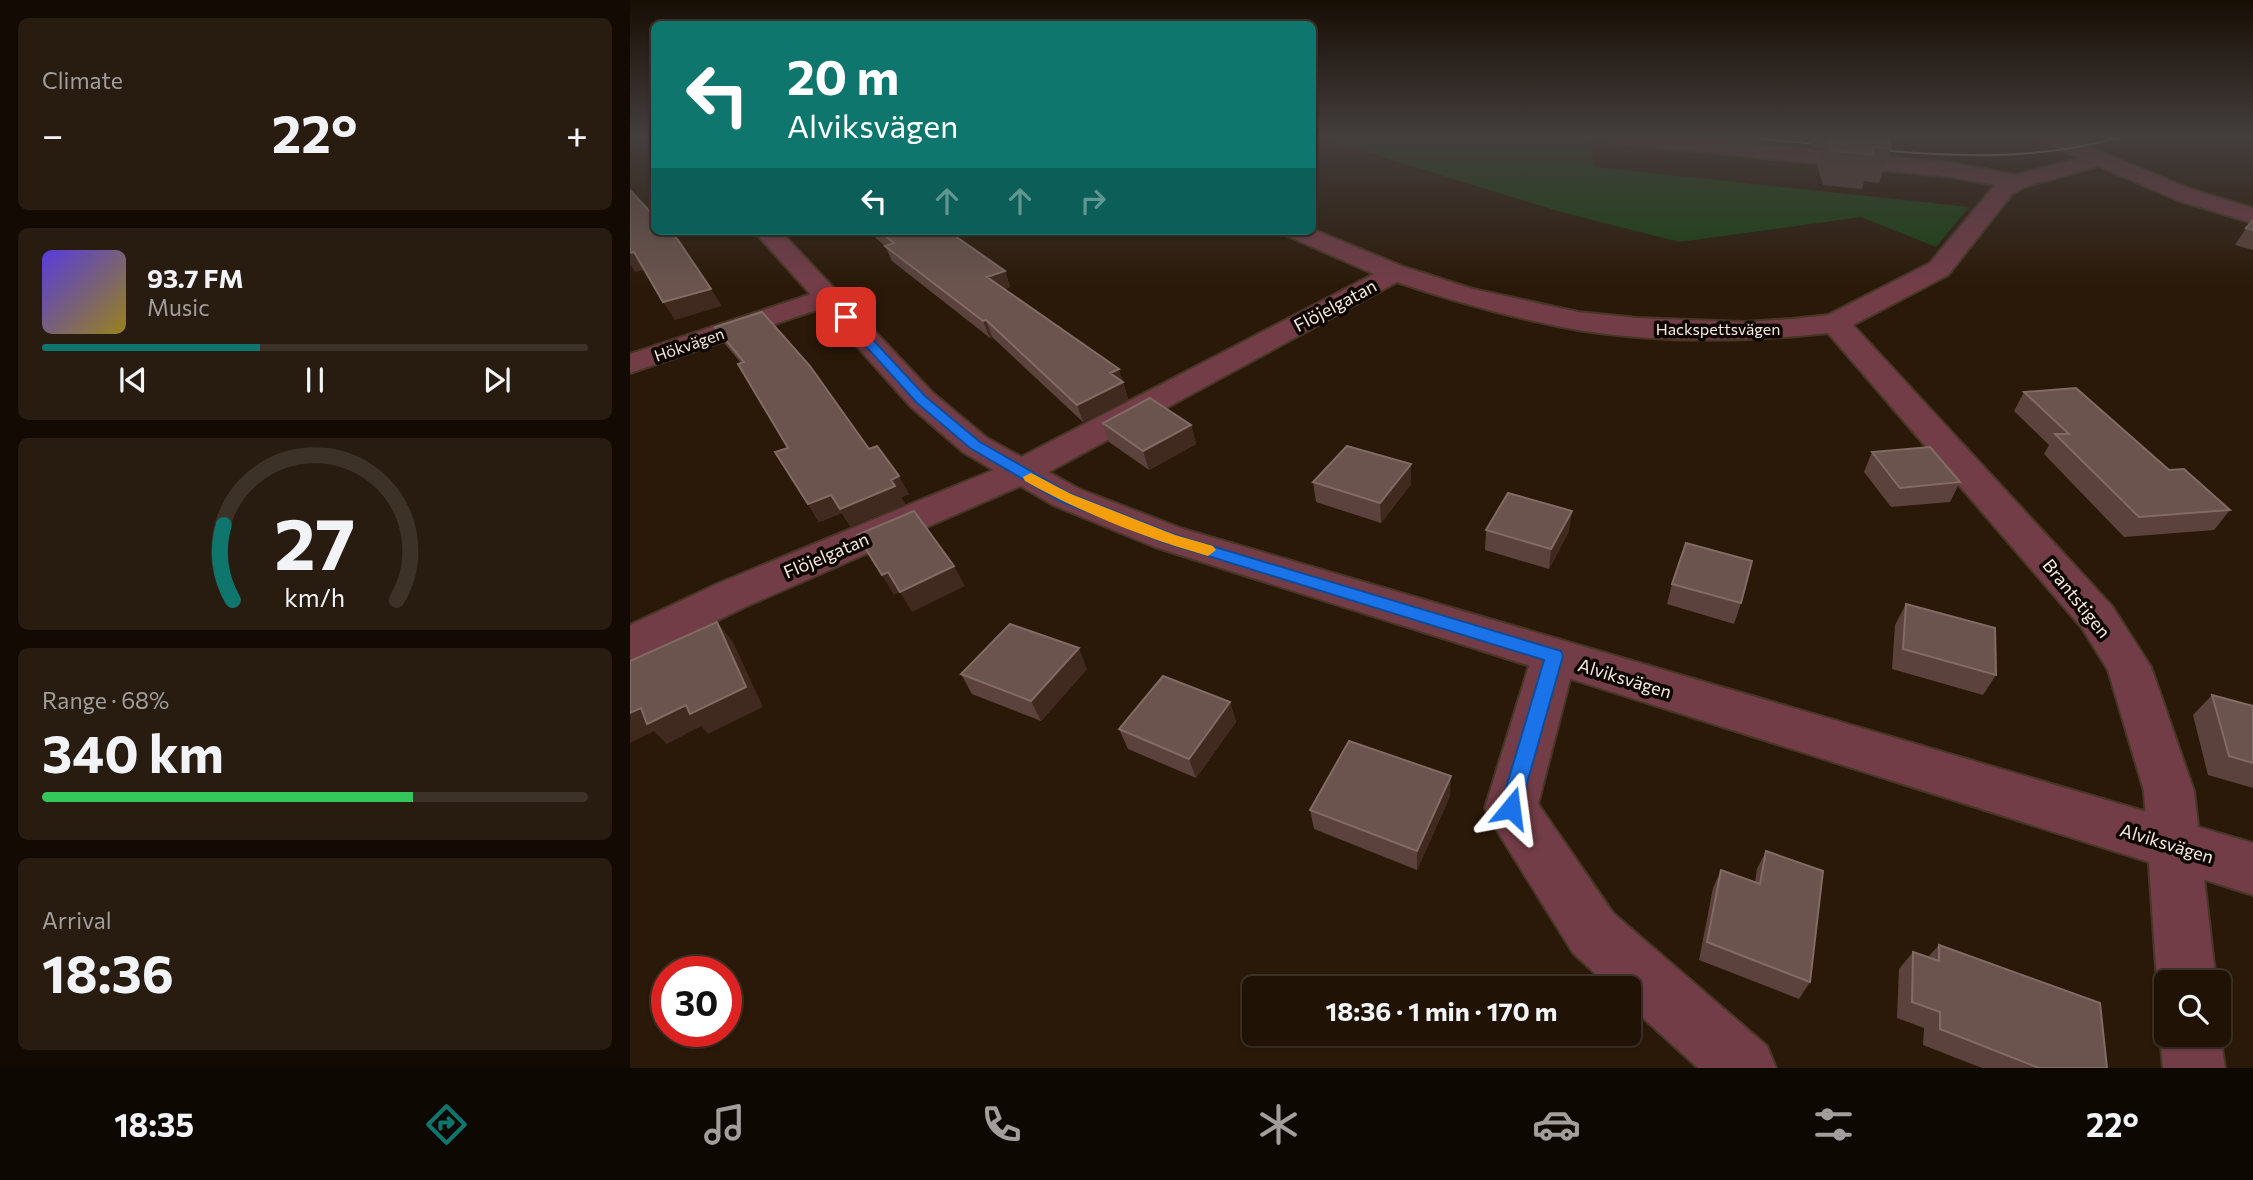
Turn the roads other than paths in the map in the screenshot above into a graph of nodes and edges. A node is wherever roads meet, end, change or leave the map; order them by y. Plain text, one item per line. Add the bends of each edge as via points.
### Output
1 (2007, 187) edge
2 (2165, 187) edge
3 (2253, 216) edge
4 (770, 235) edge
5 (1306, 235) edge
6 (1395, 273) junction
7 (827, 297) junction
8 (1835, 323) junction
9 (630, 364) edge
10 (1021, 472) junction
11 (630, 644) edge
12 (1554, 656) junction
13 (2176, 845) junction
14 (2253, 869) edge
15 (2187, 970) edge
16 (2192, 1047) edge
17 (1745, 1068) edge
18 (2194, 1068) edge

1 - 8 street, Hackspettsvägen via 1939,269
2 - 3 street
4 - 7 street, Alviksvägen
5 - 6 street, Hackspettsvägen
6 - 8 street, Hackspettsvägen via 1466,296 1577,321 1744,331
6 - 10 street, Flöjelgatan
7 - 9 street, Hökvägen
7 - 10 street, Alviksvägen via 922,400 975,445
8 - 13 street, Brantstigen via 2097,617 2129,667 2169,791
10 - 11 street, Flöjelgatan
10 - 12 street, Alviksvägen via 1066,497 1169,538
12 - 13 street, Alviksvägen
12 - 17 street via 1511,808 1593,933
13 - 14 street, Alviksvägen
13 - 15 street, Brantstigen
16 - 18 street

